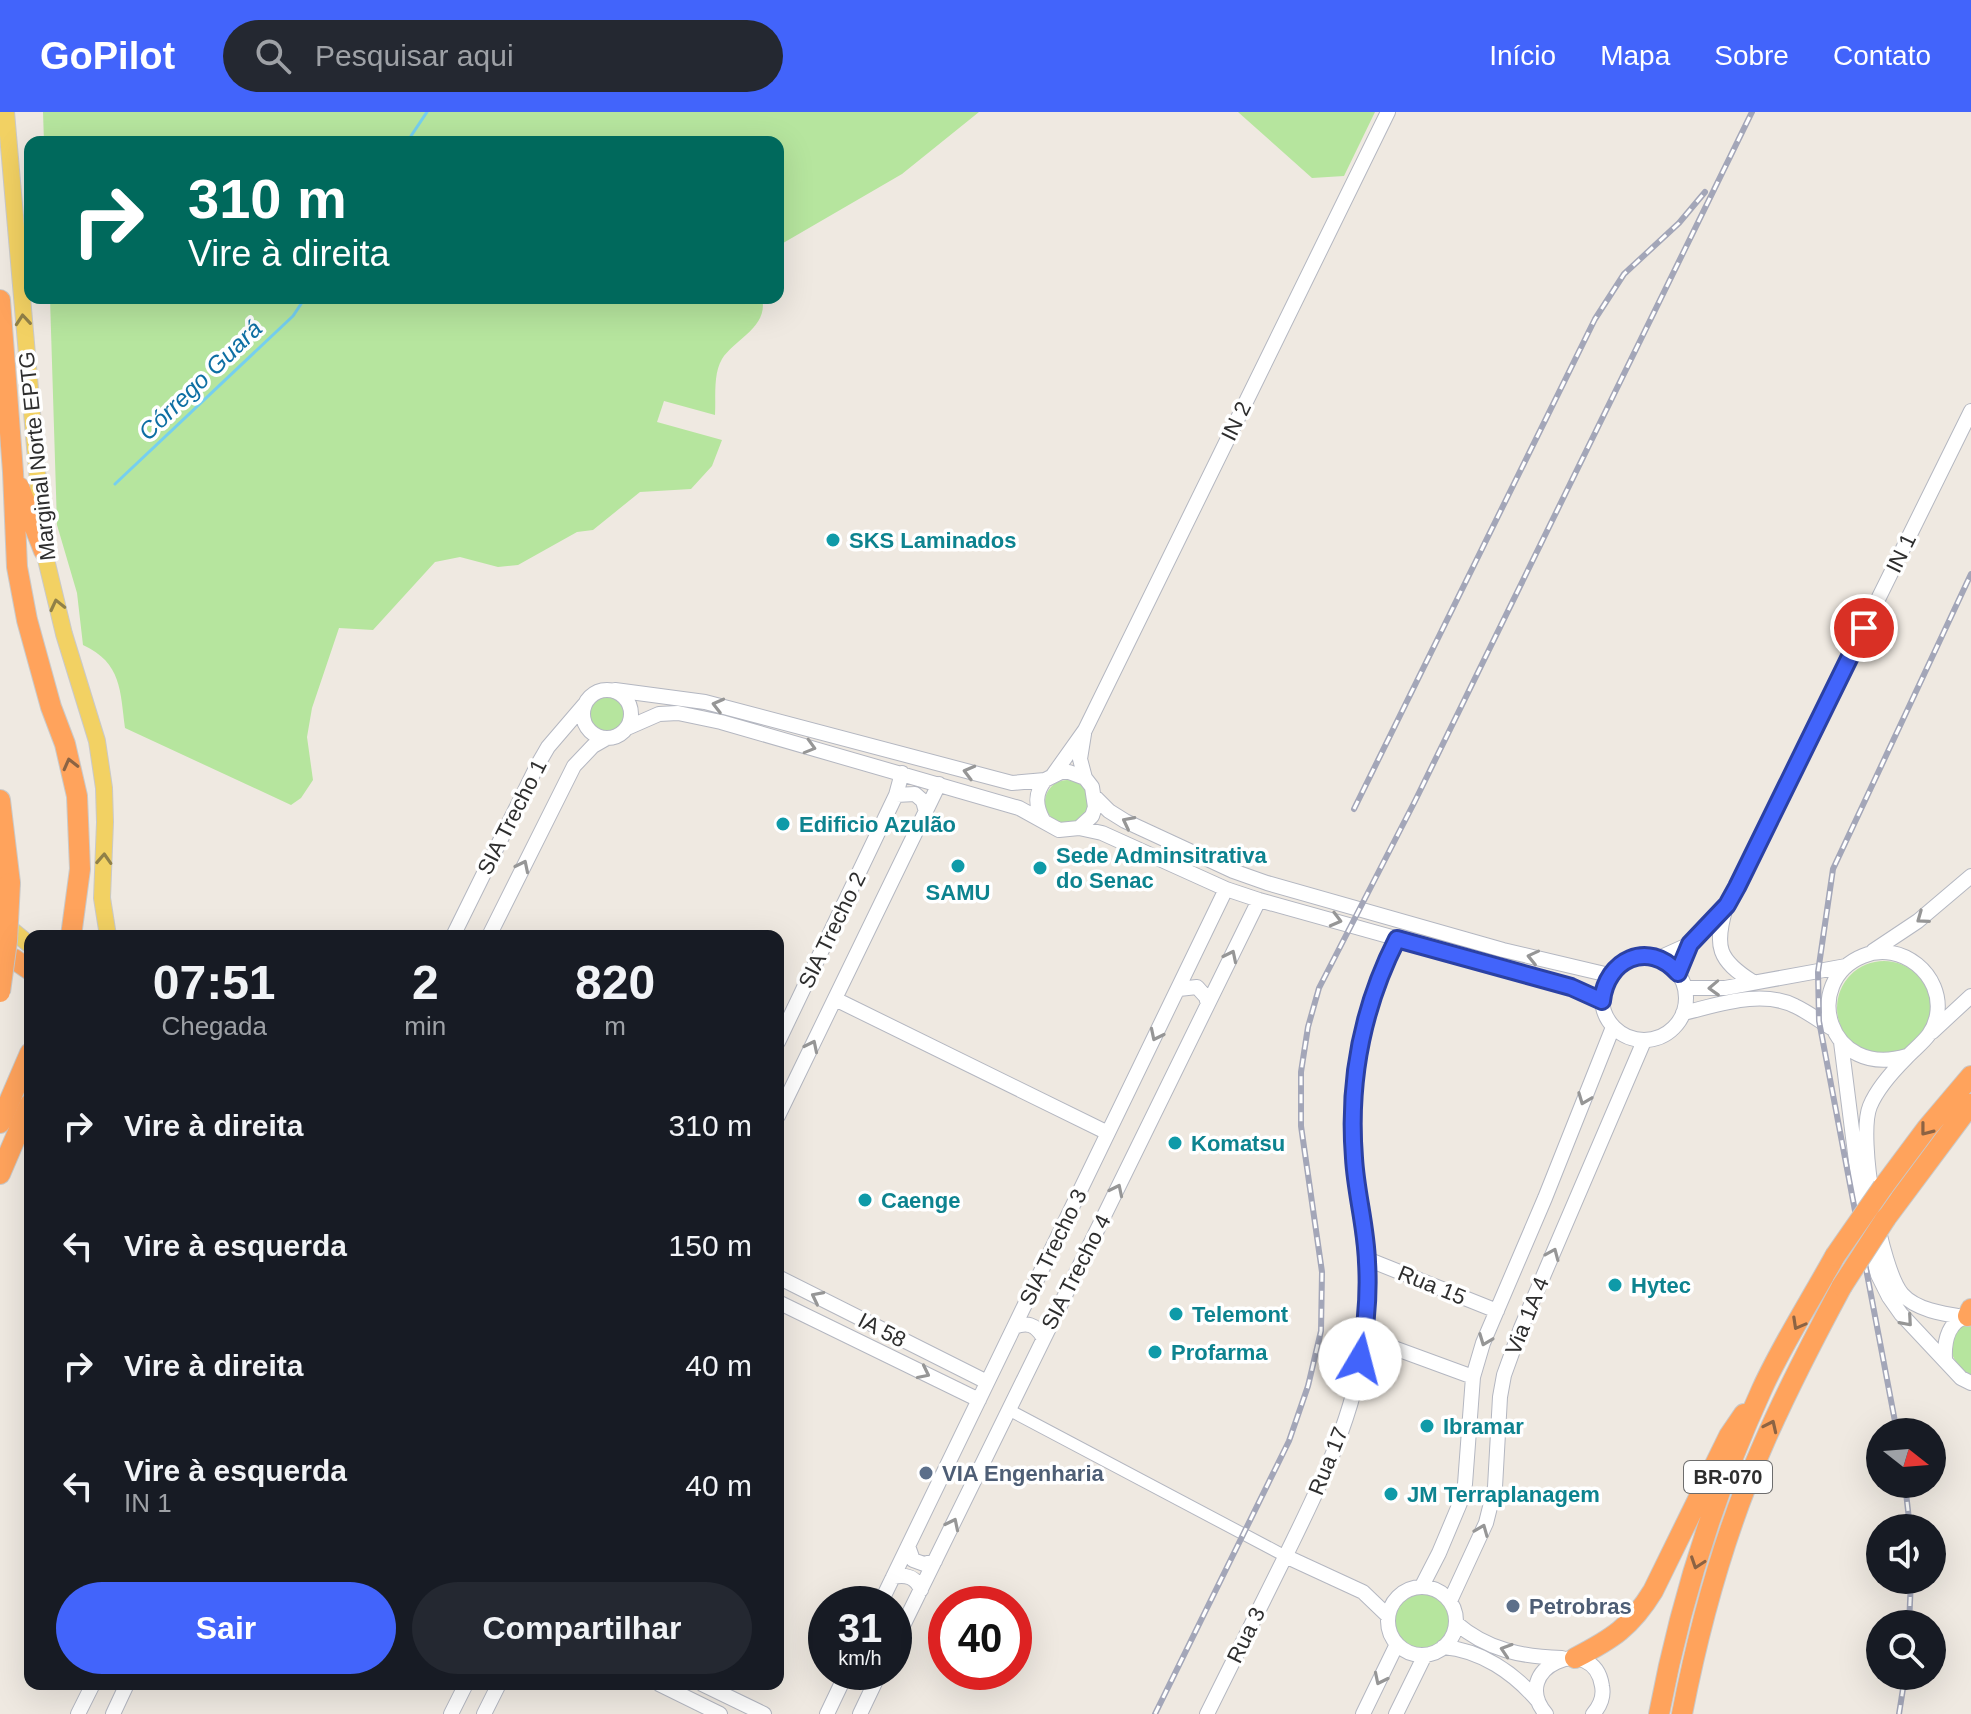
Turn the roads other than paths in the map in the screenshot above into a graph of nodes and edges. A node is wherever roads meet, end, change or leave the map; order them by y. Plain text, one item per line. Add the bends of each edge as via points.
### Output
1 (6, 112) edge
2 (1388, 112) edge
3 (0, 300) edge
4 (1971, 411) edge
5 (13, 472) junction
6 (44, 551) junction
7 (615, 690) junction
8 (584, 705) junction
9 (627, 728) junction
10 (1085, 730) junction
11 (607, 738) junction
12 (902, 773) junction
13 (1049, 778) junction
14 (1085, 778) junction
15 (939, 784) junction
16 (896, 795) junction
17 (1096, 798) junction
18 (0, 800) edge
19 (926, 812) junction
20 (1043, 820) junction
21 (1079, 828) junction
22 (1971, 876) edge
23 (1226, 889) junction
24 (1259, 900) junction
25 (1727, 905) junction
26 (0, 920) edge
27 (72, 930) edge
28 (107, 930) edge
29 (456, 930) edge
30 (492, 930) edge
31 (1397, 939) junction
32 (24, 940) edge
33 (1690, 944) junction
34 (1868, 954) junction
35 (0, 956) edge
36 (1659, 958) junction
37 (24, 966) edge
38 (1846, 966) junction
39 (1678, 973) junction
40 (1609, 975) junction
41 (1753, 982) junction
42 (1685, 988) junction
43 (1179, 989) junction
44 (0, 992) edge
45 (1971, 996) edge
46 (835, 999) junction
47 (1602, 1001) junction
48 (1208, 1004) junction
49 (1683, 1013) junction
50 (1613, 1027) junction
51 (784, 1029) edge
52 (1931, 1032) junction
53 (1837, 1036) junction
54 (1644, 1041) junction
55 (1907, 1056) junction
56 (24, 1067) edge
57 (1971, 1076) edge
58 (784, 1104) edge
59 (1971, 1104) edge
60 (24, 1118) edge
61 (1971, 1120) edge
62 (0, 1123) edge
63 (1108, 1133) junction
64 (1946, 1135) junction
65 (0, 1174) edge
66 (1367, 1259) junction
67 (784, 1280) edge
68 (1032, 1291) junction
69 (784, 1305) edge
70 (1497, 1311) junction
71 (1055, 1314) junction
72 (1968, 1314) edge
73 (859, 1318) junction
74 (1014, 1327) junction
75 (850, 1337) junction
76 (1043, 1337) junction
77 (1364, 1337) junction
78 (1945, 1359) junction
79 (1473, 1377) junction
80 (987, 1382) junction
81 (1971, 1383) edge
82 (1762, 1388) junction
83 (979, 1400) junction
84 (1009, 1410) junction
85 (908, 1546) junction
86 (1285, 1556) junction
87 (935, 1561) junction
88 (893, 1577) junction
89 (889, 1586) edge
90 (1422, 1586) junction
91 (921, 1590) junction
92 (1363, 1592) junction
93 (1404, 1592) junction
94 (1450, 1601) junction
95 (912, 1608) edge
96 (1388, 1616) junction
97 (1456, 1623) junction
98 (1397, 1644) junction
99 (1443, 1647) junction
100 (1425, 1655) junction
101 (1569, 1658) junction
102 (90, 1690) edge
103 (124, 1690) edge
104 (463, 1690) edge
105 (496, 1690) edge
106 (671, 1690) edge
107 (712, 1690) edge
108 (838, 1690) edge
109 (871, 1690) edge
110 (1542, 1707) edge
111 (742, 1709) edge
112 (78, 1714) edge
113 (113, 1714) edge
114 (451, 1714) edge
115 (484, 1714) edge
116 (720, 1714) edge
117 (764, 1714) edge
118 (827, 1714) edge
119 (860, 1714) edge
120 (1207, 1714) edge
121 (1363, 1714) edge
122 (1396, 1714) edge
123 (1595, 1714) edge
124 (1659, 1714) edge
125 (1682, 1714) edge

6 -> 1 main road, Marginal Norte EPTG
2 - 10 main road, IN 2
3 - 5 highway
4 - 25 main road, IN 1
5 - 6 highway
27 -> 5 highway via 80,869 79,818 72,772 27,620 17,567
28 -> 6 main road, Marginal Norte EPTG via 102,898 104,788 97,741
7 - 8 main road via 593,694
7 - 9 main road via 630,706
13 -> 7 main road via 1012,783 705,702
8 - 11 main road via 587,728
8 - 29 main road, SIA Trecho 1 via 537,766
9 - 11 main road
9 -> 12 main road via 646,718 678,713
10 - 13 main road, IN 2
10 - 14 main road, IN 2 via 1080,759
30 -> 11 main road via 574,766
12 - 15 main road
12 - 16 main road, SIA Trecho 2
13 - 14 main road via 1069,772
13 - 20 main road via 1037,795
14 - 17 main road
15 - 19 main road
15 - 20 main road
16 - 19 main road via 915,794
16 - 51 main road, SIA Trecho 2
17 - 21 main road via 1092,816
40 -> 17 main road via 1248,877 1125,821
18 - 44 highway, bridge via 10,883
19 - 46 main road
20 - 21 main road via 1059,830
21 - 23 main road via 1123,841
22 -> 34 main road
23 - 24 main road
23 - 43 main road, SIA Trecho 3
24 -> 31 main road
48 -> 24 main road, SIA Trecho 4
25 - 33 main road, IN 1
25 - 41 main road via 1719,931 1724,960
26 - 32 main road
31 - 47 main road via 1571,987
31 - 66 main road, Rua 17 via 1369,1006 1355,1076 1354,1158
33 - 36 main road, IN 1
33 - 39 main road, IN 1
34 - 38 main road
34 - 52 main road via 1904,956 1931,979 1937,1015
35 - 37 highway
36 - 39 main road
36 - 40 main road via 1631,958
38 - 41 main road
38 - 53 main road via 1829,996
39 - 42 main road
40 - 47 main road
41 -> 42 main road
42 - 49 main road
43 - 48 main road via 1197,987
43 -> 63 main road, SIA Trecho 3
45 - 52 main road
58 -> 46 main road
46 - 63 main road
47 - 50 main road
71 -> 48 main road, SIA Trecho 4
49 - 53 main road via 1752,998 1774,1000 1796,1006
49 - 54 main road via 1668,1033
50 - 54 main road
50 -> 70 main road, Via 1A 4
52 - 55 main road
53 - 55 main road via 1855,1054 1871,1060
53 -> 78 main road via 1865,1228 1878,1275 1901,1314
94 -> 54 main road, Via 1A 4 via 1486,1523 1495,1487 1504,1375
55 - 72 main road via 1878,1092 1865,1131 1867,1168 1889,1269 1904,1296 1928,1309
56 - 62 highway
57 -> 82 highway, BR-070, bridge via 1835,1256
59 - 64 highway, BR-070
60 - 65 highway
61 - 64 highway
63 - 68 main road, SIA Trecho 3
125 -> 64 highway, BR-070, bridge via 1712,1585 1762,1447 1842,1286
66 - 70 main road, Rua 15
66 - 77 main road, Rua 17
73 -> 67 main road, IA 58
68 - 71 main road via 1034,1306
68 - 74 main road, SIA Trecho 3
69 - 75 main road, IA 58
70 -> 79 main road, Via 1A 4
71 - 76 main road, SIA Trecho 4
72 - 78 main road via 1951,1327
73 - 75 main road
73 - 80 main road, IA 58
74 - 76 main road via 1031,1325
74 - 80 main road, SIA Trecho 3
75 -> 83 main road, IA 58
76 - 84 main road, SIA Trecho 4
77 - 79 main road
77 - 86 main road, Rua 17 via 1337,1445
78 - 81 main road
79 - 90 main road, Via 1A 4 via 1465,1484
80 - 83 main road, SIA Trecho 3
82 - 101 highway via 1729,1436 1640,1613 1607,1641
82 -> 124 highway, BR-070 via 1690,1584
83 - 85 main road, SIA Trecho 3
84 - 86 street
87 -> 84 main road, SIA Trecho 4
85 - 87 main road via 913,1560
85 - 88 main road, SIA Trecho 3
86 - 92 main road
86 - 120 main road, Rua 3
87 - 91 main road, SIA Trecho 4
88 - 89 main road, SIA Trecho 3
88 - 91 main road via 912,1578
90 - 93 main road
90 - 94 main road via 1439,1590
91 - 95 main road, SIA Trecho 4
92 - 93 main road
92 - 96 main road
93 - 96 main road
94 - 97 main road
96 - 98 main road
97 - 99 main road
101 -> 97 main road via 1507,1651 1471,1636
98 - 100 main road
98 -> 121 main road
99 - 100 main road
99 - 110 main road via 1463,1649 1498,1667
100 - 122 main road
101 - 110 main road via 1544,1669 1537,1690
101 - 123 main road via 1585,1661 1600,1677 1602,1699
102 - 112 main road
103 - 113 main road
104 - 114 main road
105 - 115 main road
106 - 116 main road
107 - 111 main road
108 - 118 main road
109 - 119 main road
111 - 117 main road

